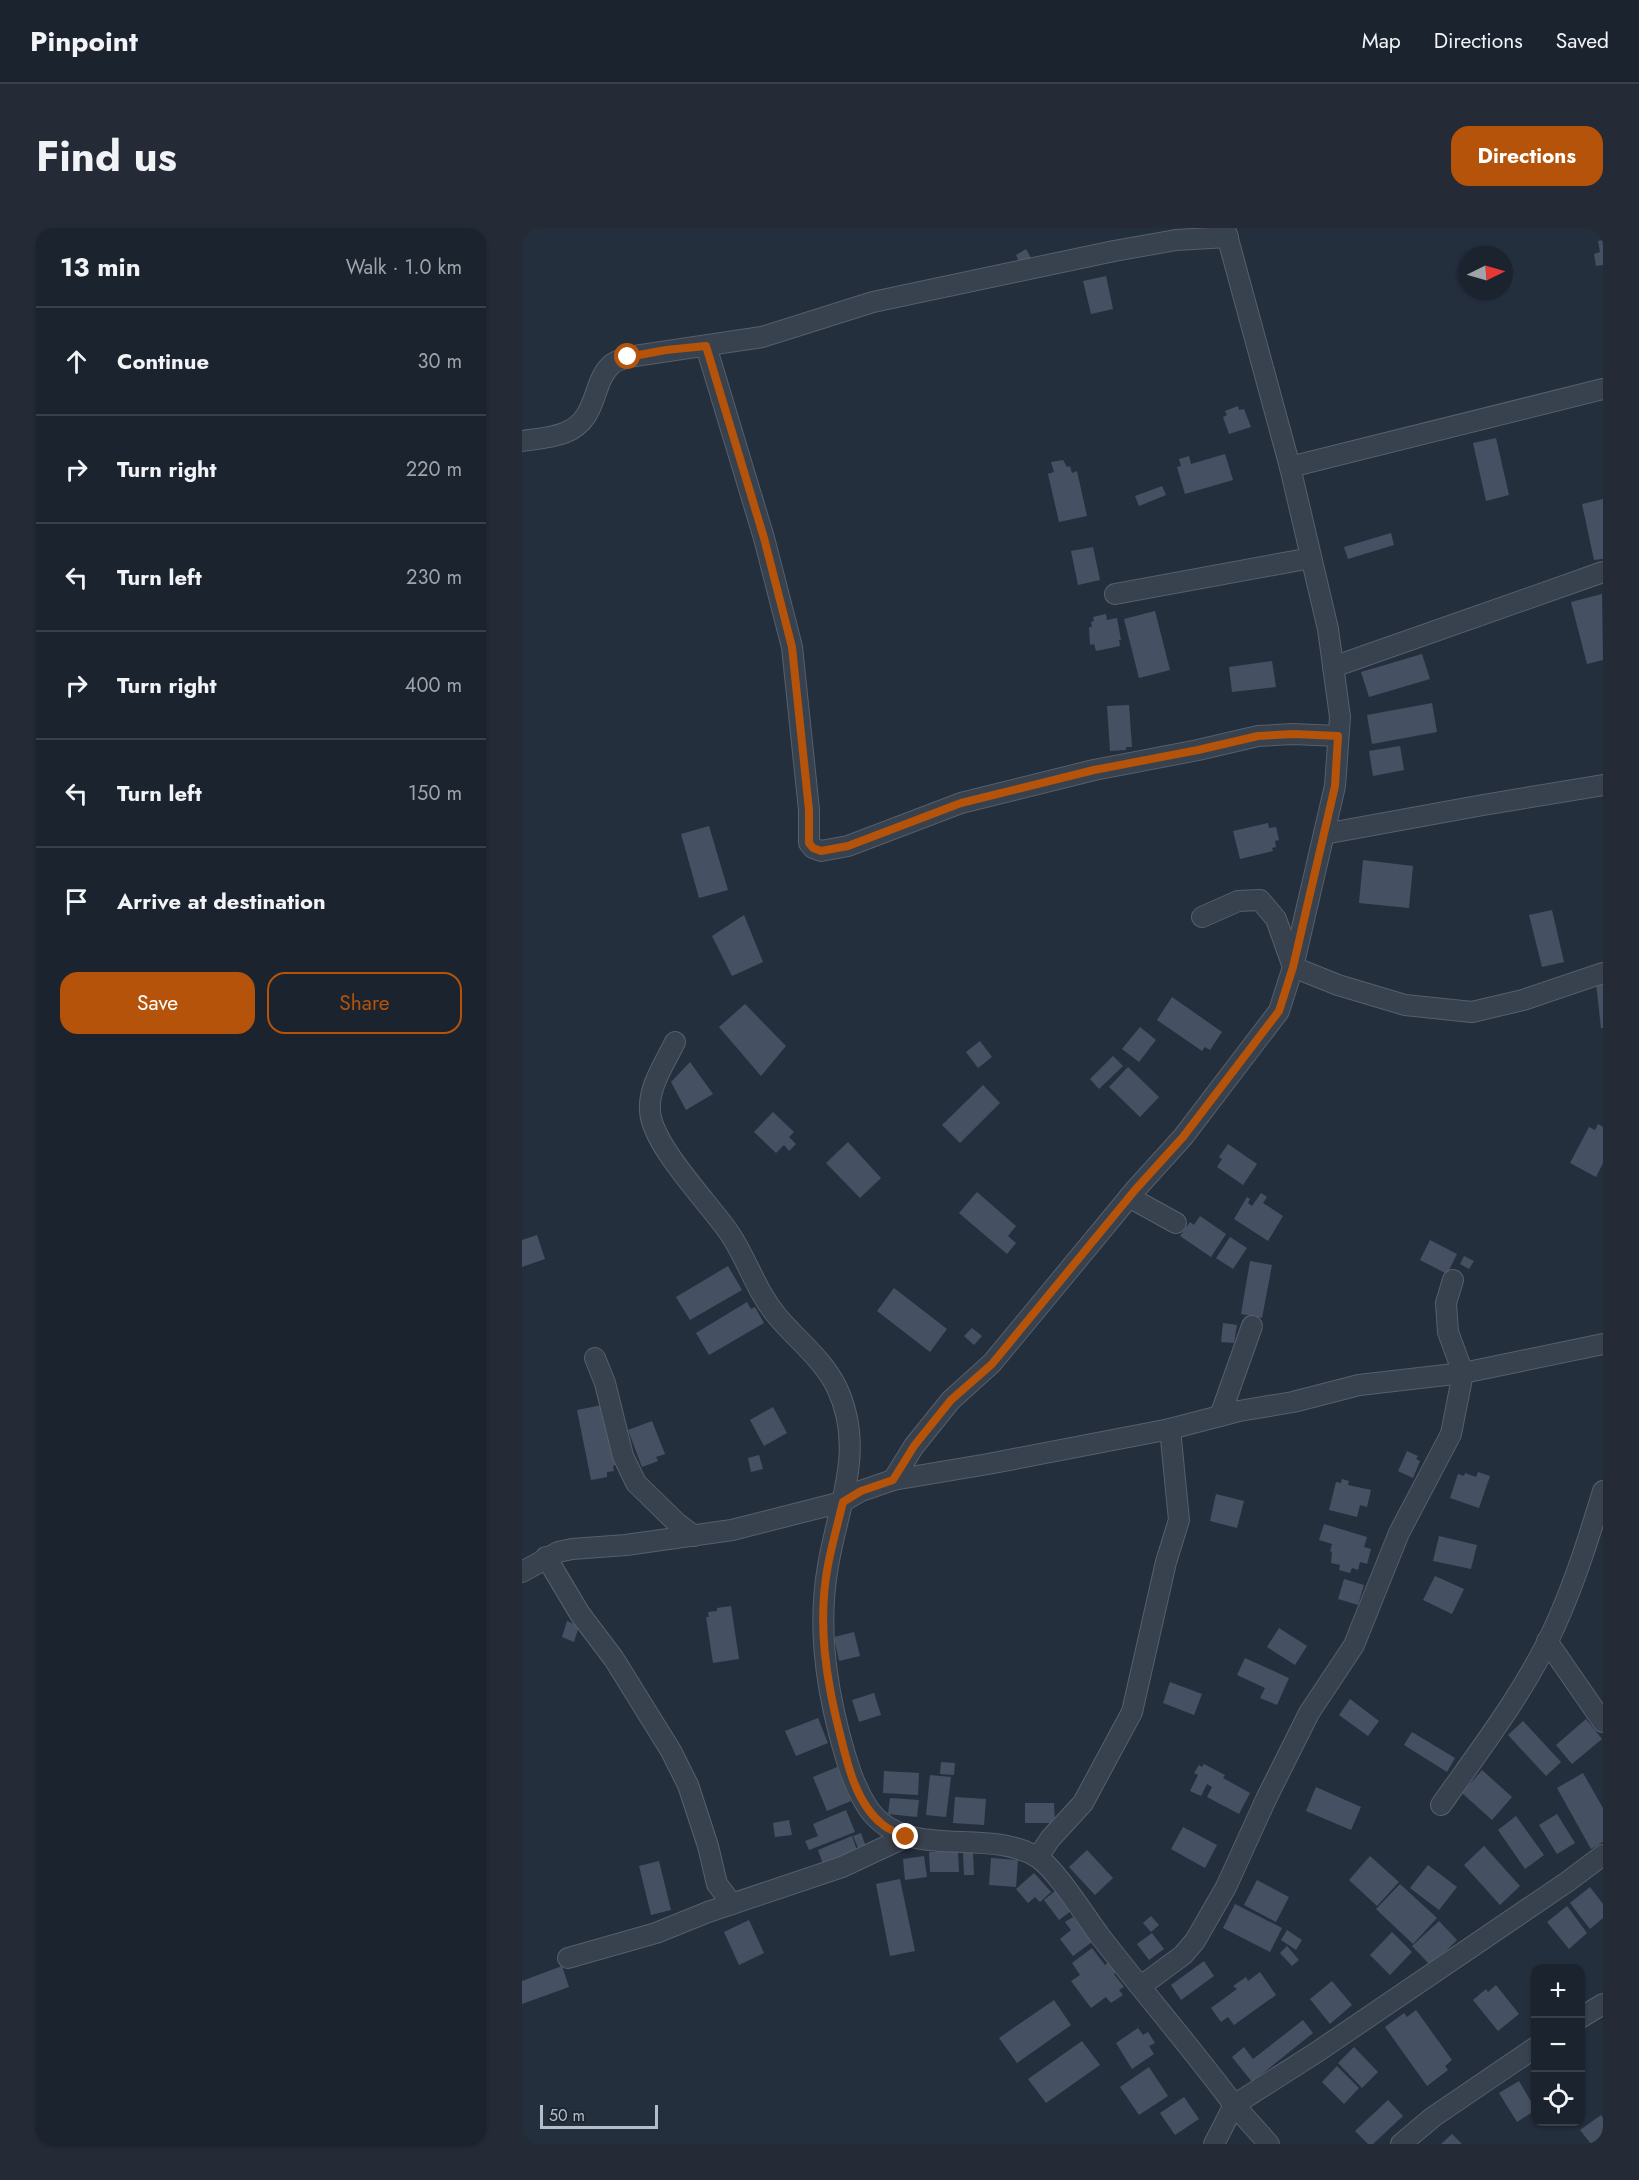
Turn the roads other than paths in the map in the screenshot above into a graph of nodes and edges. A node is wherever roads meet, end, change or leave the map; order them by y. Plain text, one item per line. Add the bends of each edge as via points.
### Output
1 (1226, 232) edge
2 (706, 346) junction
3 (1603, 389) edge
4 (522, 441) edge
5 (1290, 467) junction
6 (1311, 558) junction
7 (1603, 572) edge
8 (1115, 594) dead end
9 (1333, 667) junction
10 (1338, 736) junction
11 (1603, 785) edge
12 (1324, 834) junction
13 (1202, 917) dead end
14 (1293, 967) junction
15 (1603, 973) edge
16 (675, 1042) dead end
17 (1129, 1197) junction
18 (1176, 1222) dead end
19 (1453, 1280) dead end
20 (1252, 1326) dead end
21 (1603, 1344) edge
22 (596, 1358) dead end
23 (1462, 1373) junction
24 (1220, 1416) junction
25 (1170, 1429) junction
26 (893, 1480) junction
27 (1603, 1491) edge
28 (843, 1502) junction
29 (694, 1536) junction
30 (546, 1557) junction
31 (522, 1572) edge
32 (1547, 1641) junction
33 (1603, 1722) edge
34 (1441, 1804) dead end
35 (906, 1837) junction
36 (1603, 1855) edge
37 (1038, 1857) junction
38 (732, 1904) junction
39 (568, 1958) dead end
40 (1141, 1986) junction
41 (1603, 2004) edge
42 (1585, 2015) edge
43 (1531, 2050) edge
44 (1234, 2104) junction
45 (1214, 2144) edge
46 (1269, 2144) edge
47 (1401, 2144) edge

1 - 2 street via 1102,253 873,302 762,337
1 - 5 street
2 - 4 street via 628,357 610,365 580,423 564,433
2 - 10 street via 764,538 792,647 809,843 813,848 821,851 848,846 961,803 1094,770 1258,736
3 - 5 street
5 - 6 street
6 - 8 street
6 - 9 street
7 - 9 street
9 - 10 street via 1340,717
10 - 12 street via 1335,786
11 - 12 street
12 - 14 street
13 - 14 street via 1238,901 1260,900 1276,919
14 - 15 street via 1405,1005 1472,1012 1523,1000
14 - 17 street via 1279,1011 1183,1137
16 - 28 street via 653,1088 650,1111 654,1127 669,1154 731,1235 758,1289 777,1316 812,1351 837,1388 851,1457
17 - 18 street
17 - 26 street via 992,1364 951,1400
19 - 23 street via 1446,1303 1448,1332
20 - 24 street
21 - 23 street
22 - 29 street via 623,1456 636,1483
23 - 24 street via 1359,1385
23 - 40 street via 1451,1434 1399,1533 1354,1645 1309,1713 1226,1887 1195,1941 1183,1955
24 - 25 street
25 - 26 street
25 - 37 street via 1179,1520 1132,1712 1083,1803
26 - 28 street
27 - 32 street via 1580,1565
28 - 29 street
28 - 35 street via 827,1567 823,1642 827,1682 850,1774 882,1825
29 - 30 street via 572,1549
30 - 31 street
30 - 38 street via 675,1760 688,1785 717,1884
32 - 33 street
32 - 34 street via 1509,1710
35 - 37 street via 1016,1848
35 - 38 street via 842,1867
36 - 44 street via 1327,2046
37 - 40 street
38 - 39 street via 656,1933
40 - 44 street
41 - 42 street
43 - 47 street via 1433,2117
44 - 45 street
44 - 46 street

